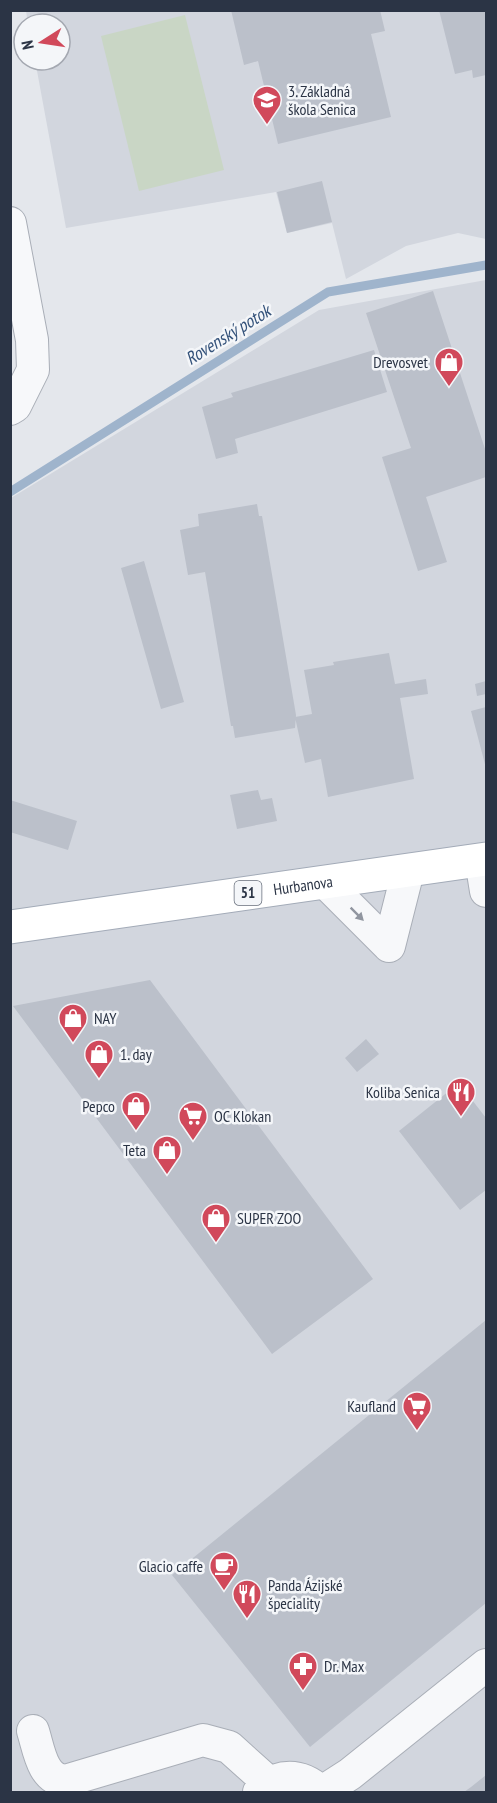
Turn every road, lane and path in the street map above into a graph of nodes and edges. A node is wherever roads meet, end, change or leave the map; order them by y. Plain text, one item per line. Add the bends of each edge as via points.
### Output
1 (10, 224) edge
2 (10, 409) edge
3 (485, 870) edge
4 (408, 871) junction
5 (324, 882) junction
6 (10, 927) edge
7 (486, 1665) edge
8 (33, 1731) dead end
9 (264, 1788) edge
10 (321, 1792) edge

1 - 2 street via 32,340 33,370
3 - 4 main road, Hurbanova / 51
4 - 5 main road, Hurbanova / 51
5 -> 4 street via 390,946
5 - 6 main road, Hurbanova / 51
7 - 10 street via 350,1774
8 - 9 street via 48,1773 56,1780 65,1781 203,1740 229,1747
9 - 10 street via 291,1777 303,1779

